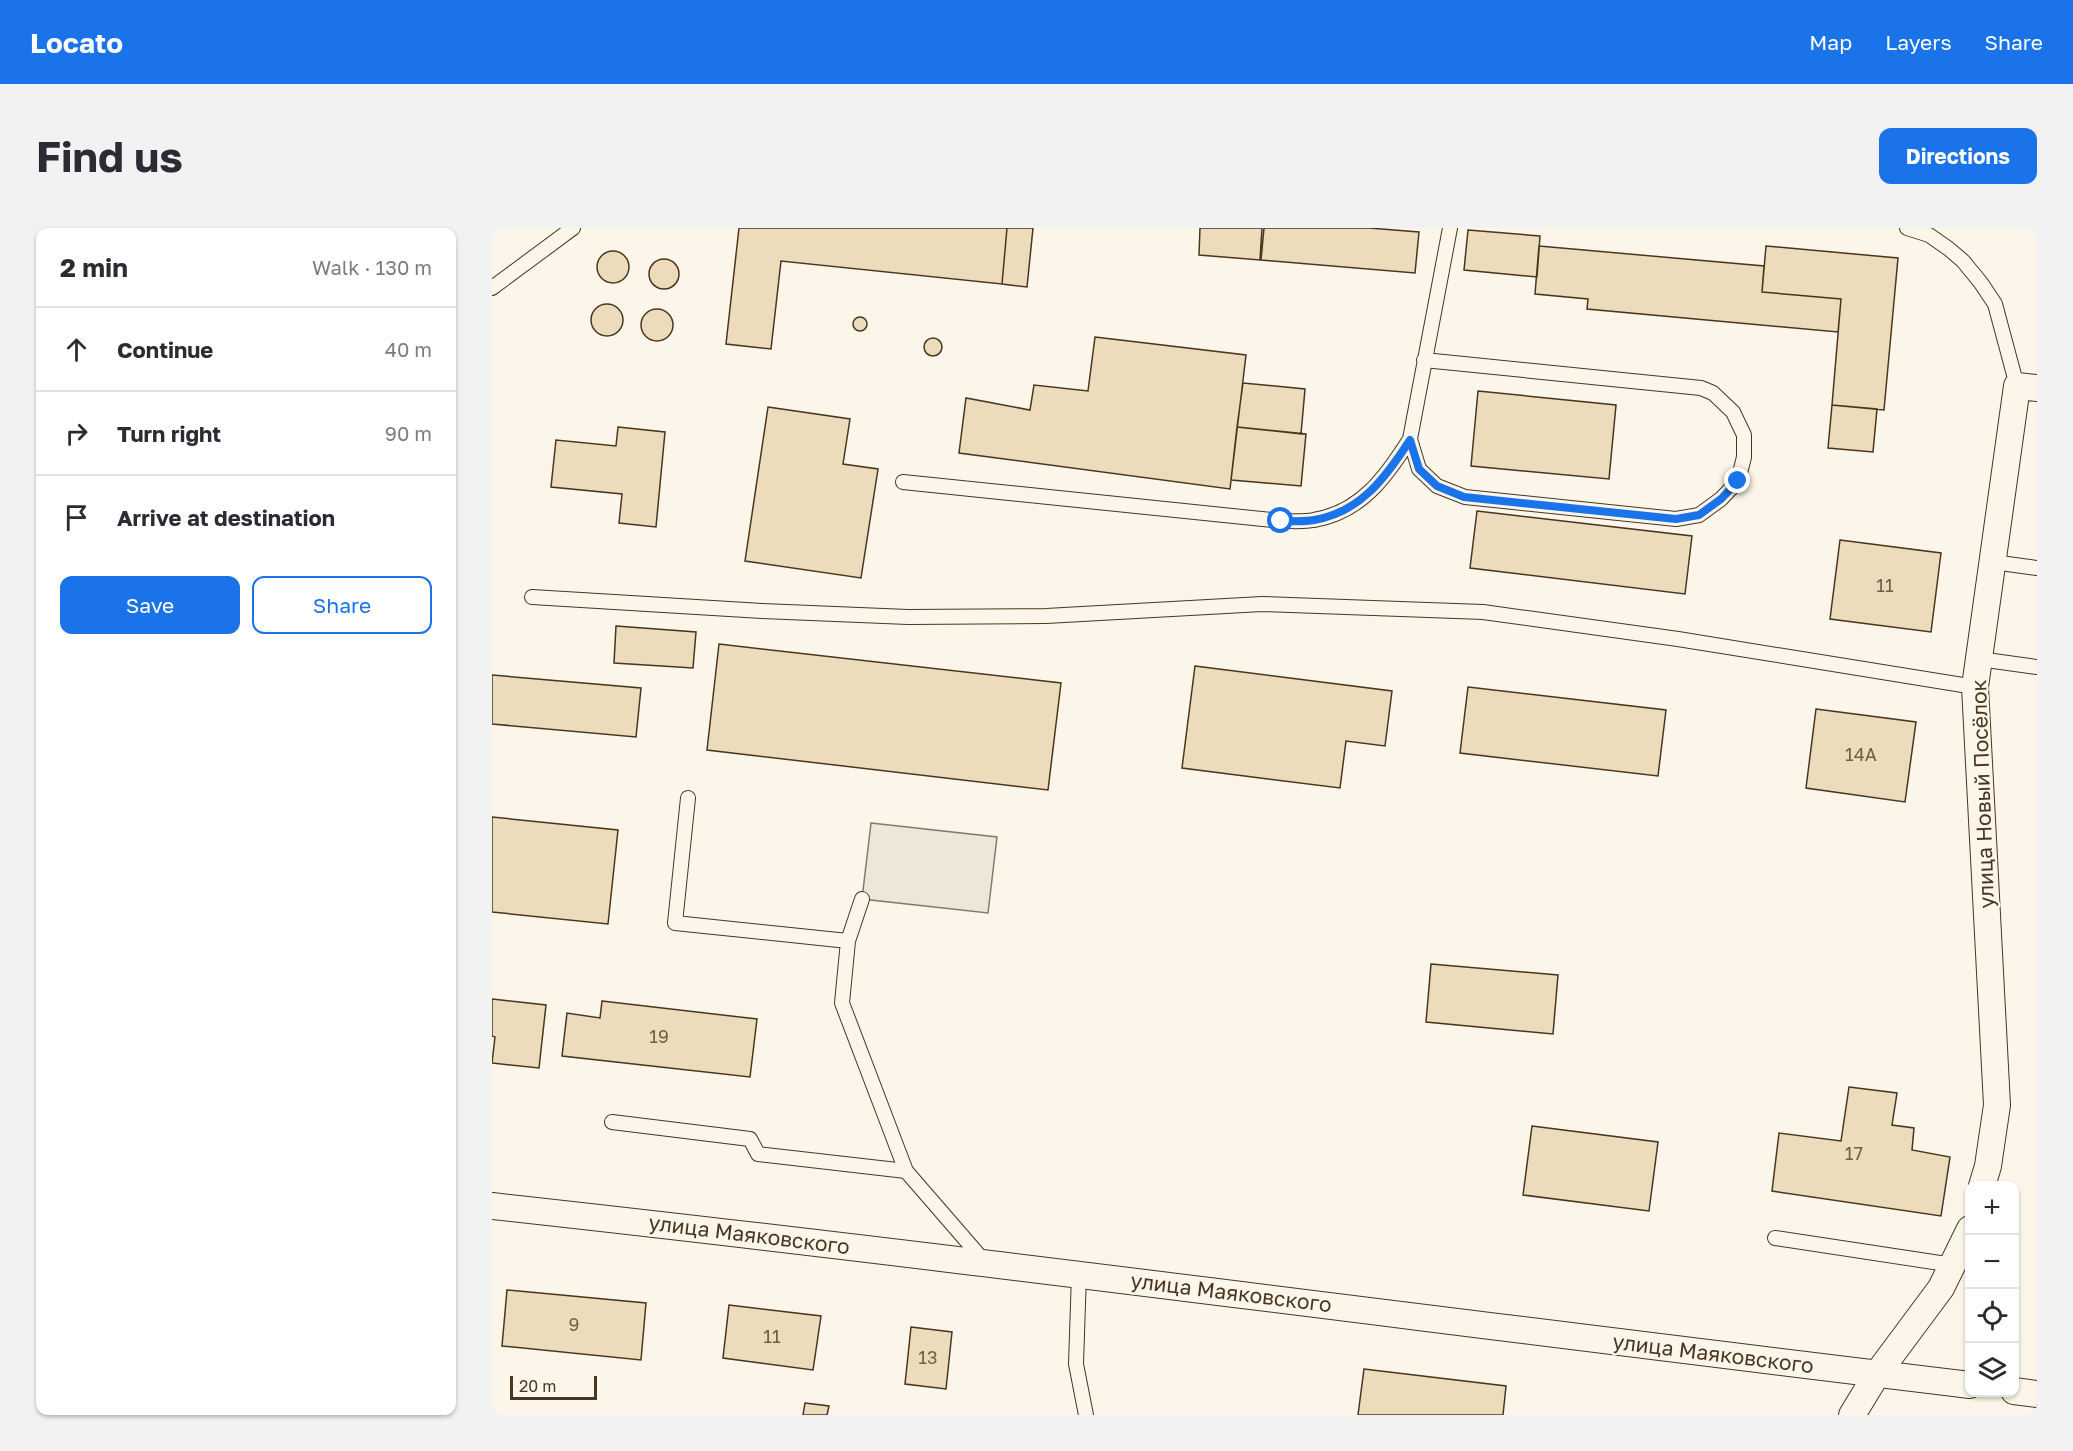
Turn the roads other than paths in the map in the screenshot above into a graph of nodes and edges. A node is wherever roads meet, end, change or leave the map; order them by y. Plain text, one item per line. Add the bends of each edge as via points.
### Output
1 (573, 228) edge
2 (1449, 228) edge
3 (1907, 228) edge
4 (492, 288) edge
5 (1424, 360) junction
6 (2027, 387) edge
7 (1410, 440) junction
8 (903, 482) dead end
9 (1993, 562) junction
10 (2037, 568) edge
11 (532, 597) dead end
12 (1979, 659) junction
13 (2037, 667) edge
14 (1975, 687) junction
15 (688, 798) dead end
16 (862, 899) dead end
17 (848, 941) junction
18 (612, 1122) dead end
19 (906, 1171) junction
20 (1983, 1181) edge
21 (492, 1206) edge
22 (1967, 1235) edge
23 (1775, 1238) dead end
24 (985, 1263) junction
25 (1953, 1265) junction
26 (1079, 1274) junction
27 (1876, 1374) junction
28 (1965, 1384) edge
29 (2019, 1392) edge
30 (2037, 1394) edge
31 (1086, 1415) edge
32 (1852, 1415) edge

1 - 4 lane
2 - 5 lane
3 - 6 lane via 1929,235 1949,249 1981,283 1995,304
5 - 7 lane
5 - 7 lane via 1701,387 1733,412 1744,435 1744,457 1738,481 1721,499 1699,515 1676,519 1464,497 1437,486 1419,469
6 - 9 street, улица Новый Посёлок
7 - 8 lane via 1373,491 1342,511 1314,520 1281,521
9 - 10 lane
9 - 12 street, улица Новый Посёлок
11 - 14 lane via 908,617 1046,616 1262,604 1483,612
12 - 13 lane
12 - 14 street, улица Новый Посёлок
14 - 20 street, улица Новый Посёлок via 1998,1105
15 - 17 lane via 675,922
16 - 17 lane
17 - 19 lane via 842,1003
18 - 19 lane via 750,1139 758,1154
19 - 24 lane
21 - 24 street, улица Маяковского
22 - 25 street
23 - 25 lane
24 - 26 street, улица Маяковского
25 - 27 street via 1941,1288
26 - 27 street, улица Маяковского
26 - 31 lane via 1076,1364
27 - 28 street, улица Маяковского
27 - 32 street
29 - 30 street

